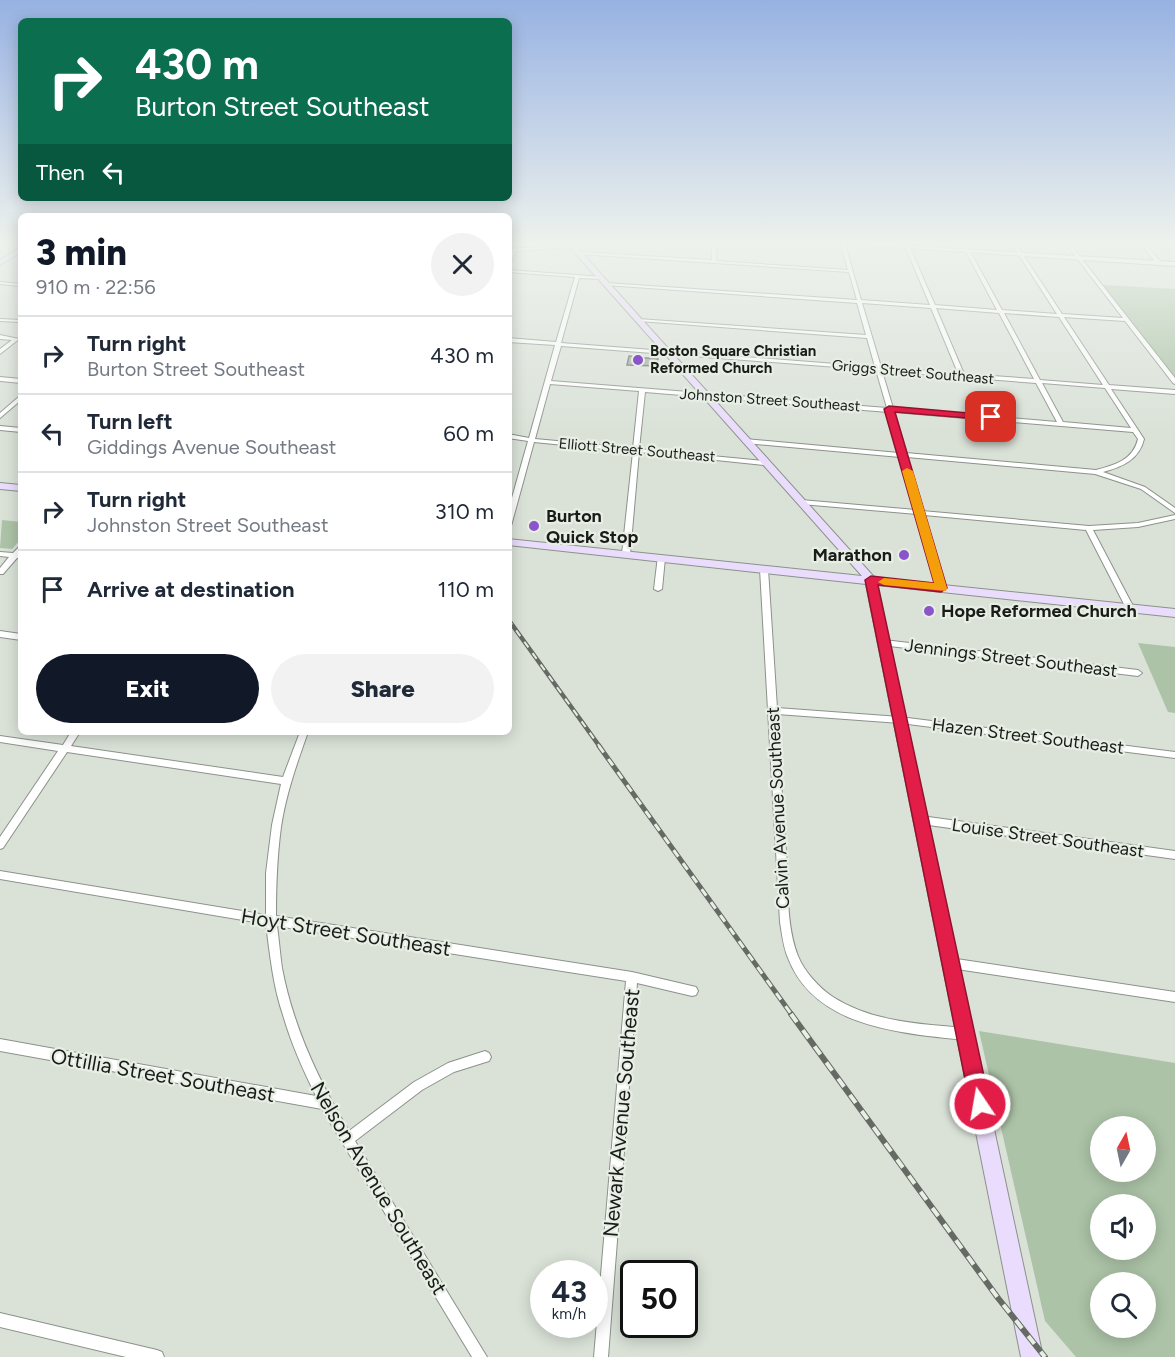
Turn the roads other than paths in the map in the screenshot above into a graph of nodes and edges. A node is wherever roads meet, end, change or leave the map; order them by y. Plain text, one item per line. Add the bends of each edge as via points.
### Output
1 (568, 307) edge
2 (627, 307) edge
3 (861, 307) edge
4 (934, 307) edge
5 (951, 307) edge
6 (998, 307) edge
7 (1054, 307) edge
8 (1117, 307) edge
9 (1000, 311) junction
10 (1060, 316) junction
11 (0, 320) edge
12 (638, 320) junction
13 (1127, 320) junction
14 (18, 321) edge
15 (0, 337) edge
16 (870, 337) junction
17 (512, 340) edge
18 (558, 344) junction
19 (0, 352) edge
20 (668, 353) junction
21 (878, 369) junction
22 (962, 376) junction
23 (0, 379) edge
24 (18, 381) edge
25 (547, 382) junction
26 (1038, 382) junction
27 (1175, 382) edge
28 (1108, 387) junction
29 (642, 390) junction
30 (1175, 392) edge
31 (705, 395) junction
32 (18, 400) edge
33 (889, 409) junction
34 (0, 416) edge
35 (1061, 424) junction
36 (0, 428) edge
37 (18, 430) edge
38 (1136, 430) junction
39 (512, 437) edge
40 (532, 440) junction
41 (745, 441) junction
42 (636, 450) junction
43 (902, 454) junction
44 (765, 463) junction
45 (1096, 472) junction
46 (0, 486) edge
47 (18, 489) edge
48 (801, 502) junction
49 (512, 511) edge
50 (1175, 511) edge
51 (920, 513) junction
52 (1175, 517) edge
53 (1089, 528) junction
54 (512, 542) edge
55 (0, 554) edge
56 (626, 554) junction
57 (18, 556) edge
58 (662, 558) junction
59 (764, 569) junction
60 (0, 572) edge
61 (871, 580) junction
62 (941, 588) junction
63 (658, 589) dead end
64 (1130, 608) junction
65 (1175, 613) edge
66 (0, 634) edge
67 (18, 637) edge
68 (884, 643) junction
69 (1138, 673) dead end
70 (773, 711) junction
71 (900, 720) junction
72 (74, 735) edge
73 (302, 735) edge
74 (0, 739) edge
75 (65, 748) junction
76 (1175, 755) edge
77 (285, 781) junction
78 (921, 820) junction
79 (0, 845) edge
80 (1175, 855) edge
81 (0, 874) edge
82 (269, 920) junction
83 (950, 963) junction
84 (632, 977) junction
85 (692, 991) dead end
86 (1175, 997) edge
87 (965, 1034) junction
88 (0, 1045) edge
89 (485, 1058) dead end
90 (326, 1104) junction
91 (348, 1139) junction
92 (0, 1320) edge
93 (156, 1357) edge
94 (480, 1357) edge
95 (601, 1357) edge
96 (1032, 1357) edge

1 - 18 street
2 - 12 main road
3 - 16 street
4 - 22 street
5 - 9 street
6 - 9 street
7 - 10 street
8 - 13 street
9 - 10 street
9 - 26 street
10 - 13 street
10 - 28 street
11 - 14 street
12 - 16 street
12 - 20 main road
13 - 27 street
15 - 19 street via 16,339
16 - 21 street
17 - 18 street, Griggs Street Southeast
18 - 20 street, Griggs Street Southeast
18 - 25 street
20 - 21 street, Griggs Street Southeast
20 - 31 main road
21 - 22 street, Griggs Street Southeast
21 - 33 street
22 - 26 street, Griggs Street Southeast
23 - 24 street
25 - 29 street, Johnston Street Southeast
25 - 40 street
26 - 28 street, Griggs Street Southeast
26 - 35 street
28 - 30 street, Griggs Street Southeast
28 - 38 street
29 - 31 street, Johnston Street Southeast
29 - 42 street
31 - 33 street, Johnston Street Southeast
31 - 41 main road
32 - 34 street
33 - 35 street, Johnston Street Southeast
33 - 43 street
35 - 38 street, Johnston Street Southeast
36 - 37 street
38 - 45 street via 1141,439 1136,454
39 - 40 street, Elliott Street Southeast
40 - 42 street, Elliott Street Southeast
40 - 49 street
41 - 43 street
41 - 44 main road
42 - 44 street, Elliott Street Southeast
42 - 56 street
43 - 45 street
43 - 51 street
44 - 48 main road
45 - 50 street via 1143,488
46 - 47 main road
48 - 51 street
48 - 61 main road
51 - 53 street
51 - 62 street
52 - 53 street via 1138,525
53 - 64 street
54 - 56 main road
55 - 57 street
56 - 58 main road
57 - 60 street
58 - 59 main road
58 - 63 street
59 - 61 main road
59 - 70 street, Calvin Avenue Southeast
61 - 62 main road
61 - 68 main road
62 - 64 main road
64 - 65 main road
66 - 67 street
68 - 69 street, Jennings Street Southeast
68 - 71 main road
70 - 71 street, Hazen Street Southeast
70 - 87 street, Calvin Avenue Southeast via 783,889 795,962 821,994 856,1016 879,1023
71 - 76 street, Hazen Street Southeast
71 - 78 main road
72 - 75 street
73 - 77 street, Nelson Avenue Southeast
74 - 75 street
75 - 77 street
75 - 79 street
77 - 82 street, Nelson Avenue Southeast via 274,833
78 - 80 street, Louise Street Southeast
78 - 83 main road
81 - 82 street, Hoyt Street Southeast
82 - 84 street, Hoyt Street Southeast
82 - 90 street, Nelson Avenue Southeast via 290,1017
83 - 86 street
83 - 87 main road
84 - 85 street, Hoyt Street Southeast
84 - 95 street, Newark Avenue Southeast
87 - 96 main road
88 - 90 street, Ottillia Street Southeast
89 - 91 street via 452,1067 418,1086
90 - 91 street, Nelson Avenue Southeast
91 - 94 street, Nelson Avenue Southeast
92 - 93 street

